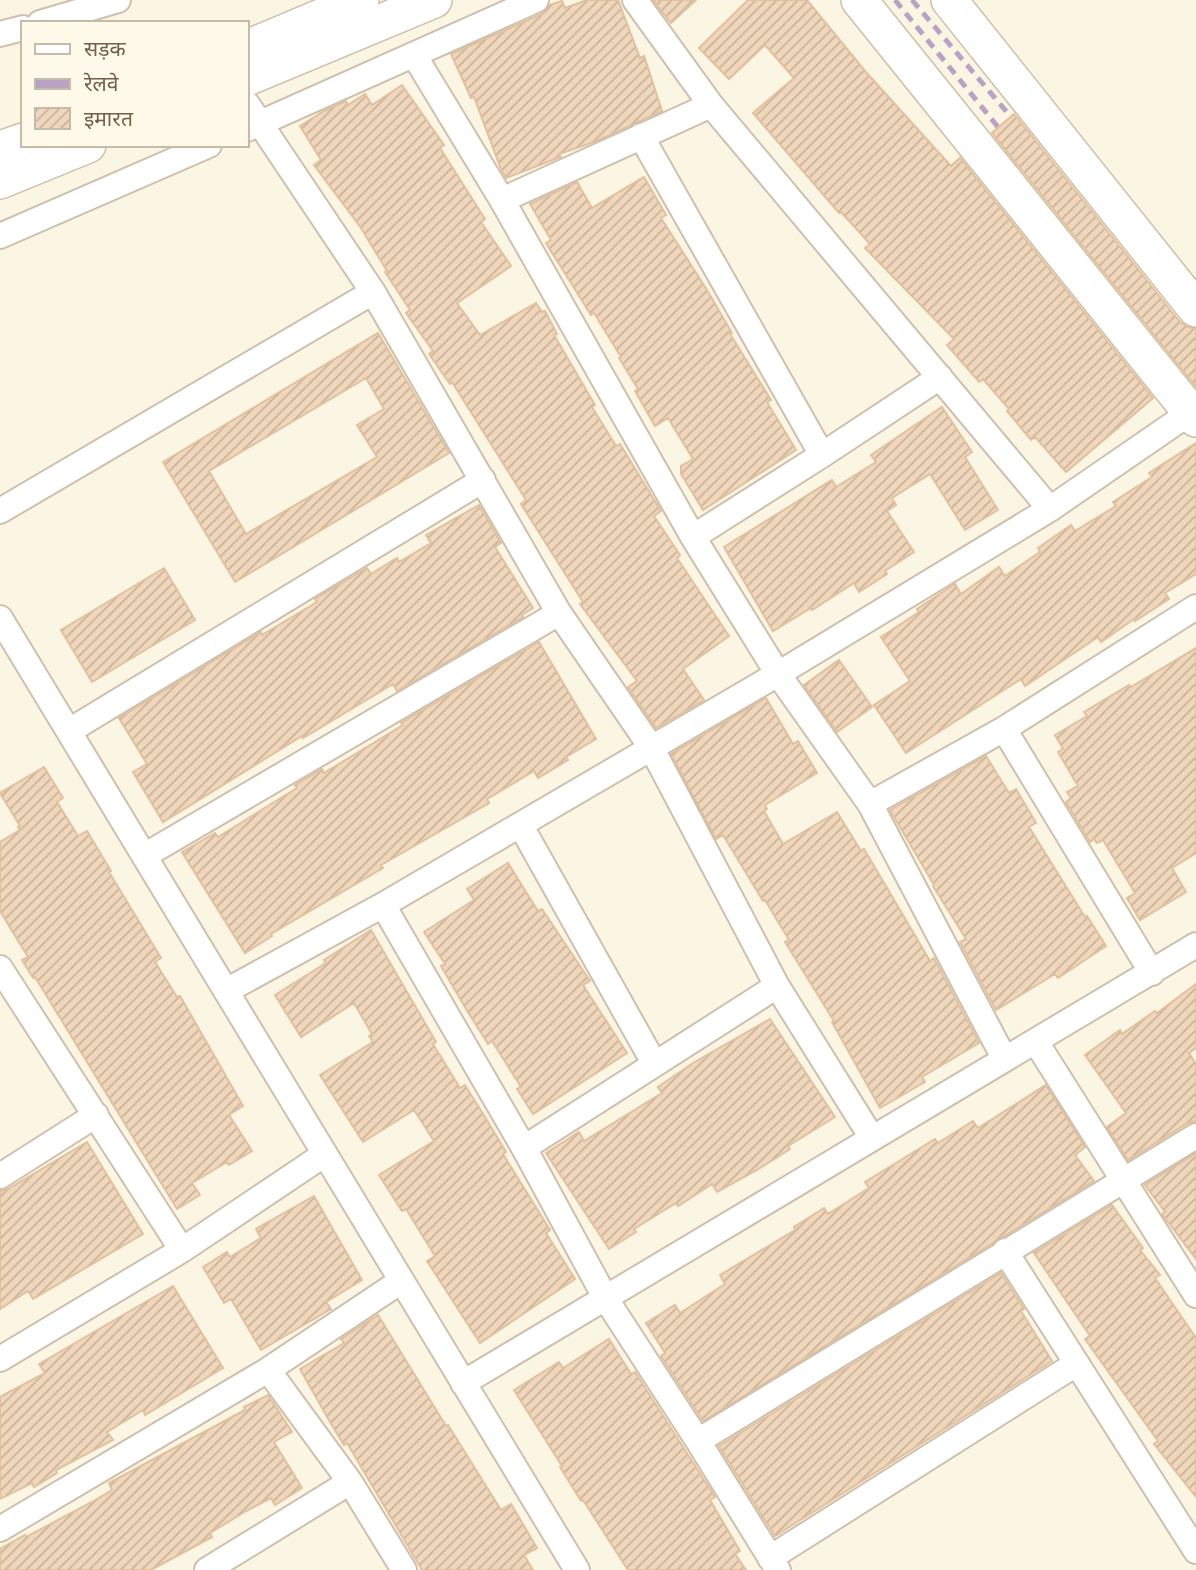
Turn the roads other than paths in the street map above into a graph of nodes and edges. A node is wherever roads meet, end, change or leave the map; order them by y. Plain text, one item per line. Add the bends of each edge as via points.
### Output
1 (118, 0) edge
2 (361, 0) edge
3 (434, 0) edge
4 (536, 0) edge
5 (635, 0) edge
6 (859, 0) edge
7 (949, 0) edge
8 (47, 21) edge
9 (21, 29) edge
10 (0, 34) edge
11 (248, 48) edge
12 (414, 55) junction
13 (248, 78) edge
14 (711, 105) junction
15 (251, 119) edge
16 (641, 136) junction
17 (21, 142) edge
18 (83, 147) edge
19 (204, 147) edge
20 (0, 149) edge
21 (0, 181) edge
22 (502, 200) junction
23 (0, 236) edge
24 (373, 292) junction
25 (1196, 309) edge
26 (940, 377) junction
27 (1193, 416) edge
28 (822, 456) junction
29 (483, 480) junction
30 (1050, 509) junction
31 (0, 511) edge
32 (693, 537) junction
33 (1196, 607) edge
34 (559, 613) junction
35 (0, 618) edge
36 (778, 674) junction
37 (1004, 729) junction
38 (69, 731) junction
39 (651, 747) junction
40 (870, 804) junction
41 (521, 825) junction
42 (144, 856) junction
43 (383, 905) junction
44 (1196, 945) edge
45 (0, 968) edge
46 (1152, 973) junction
47 (777, 986) junction
48 (226, 991) junction
49 (1036, 1042) junction
50 (1004, 1058) junction
51 (654, 1063) junction
52 (96, 1115) junction
53 (1196, 1136) edge
54 (872, 1138) junction
55 (524, 1148) junction
56 (325, 1154) junction
57 (0, 1176) edge
58 (1122, 1181) junction
59 (182, 1250) junction
60 (1005, 1251) junction
61 (401, 1281) junction
62 (1196, 1295) edge
63 (606, 1299) junction
64 (0, 1359) edge
65 (1076, 1364) junction
66 (268, 1370) junction
67 (463, 1383) junction
68 (698, 1441) junction
69 (350, 1482) junction
70 (0, 1529) edge
71 (1196, 1551) edge
72 (774, 1564) edge
73 (207, 1570) edge
74 (404, 1570) edge
75 (577, 1570) edge

1 - 8 street
2 - 11 street
3 - 13 street
4 - 12 street
5 - 14 street
6 - 27 street
7 - 25 street
9 - 10 street
12 - 15 street
12 - 22 street
14 - 16 street
14 - 26 street
15 - 24 street
16 - 22 street
16 - 28 street
17 - 20 street
18 - 21 street
19 - 23 street
22 - 32 street
24 - 29 street
24 - 31 street
26 - 28 street
26 - 30 street
27 - 30 street
28 - 32 street
29 - 34 street
29 - 38 street
30 - 36 street
32 - 36 street
33 - 37 street
34 - 39 street
34 - 42 street
35 - 38 street
36 - 39 street
36 - 40 street
37 - 40 street
37 - 46 street
38 - 42 street
39 - 41 street
39 - 47 street
40 - 50 street
41 - 43 street
41 - 51 street
42 - 48 street
43 - 48 street
43 - 55 street
44 - 46 street
45 - 52 street
46 - 49 street
47 - 51 street
47 - 54 street
48 - 56 street
49 - 50 street
49 - 58 street
50 - 54 street
51 - 55 street
52 - 57 street
52 - 59 street
53 - 58 street
54 - 63 street
55 - 63 street
56 - 59 street
56 - 61 street
58 - 60 street
58 - 62 street
59 - 64 street
60 - 65 street
60 - 68 street
61 - 66 street
61 - 67 street
63 - 67 street
63 - 68 street
65 - 71 street
65 - 72 street
66 - 69 street
66 - 70 street
67 - 75 street
68 - 72 street
69 - 73 street
69 - 74 street

